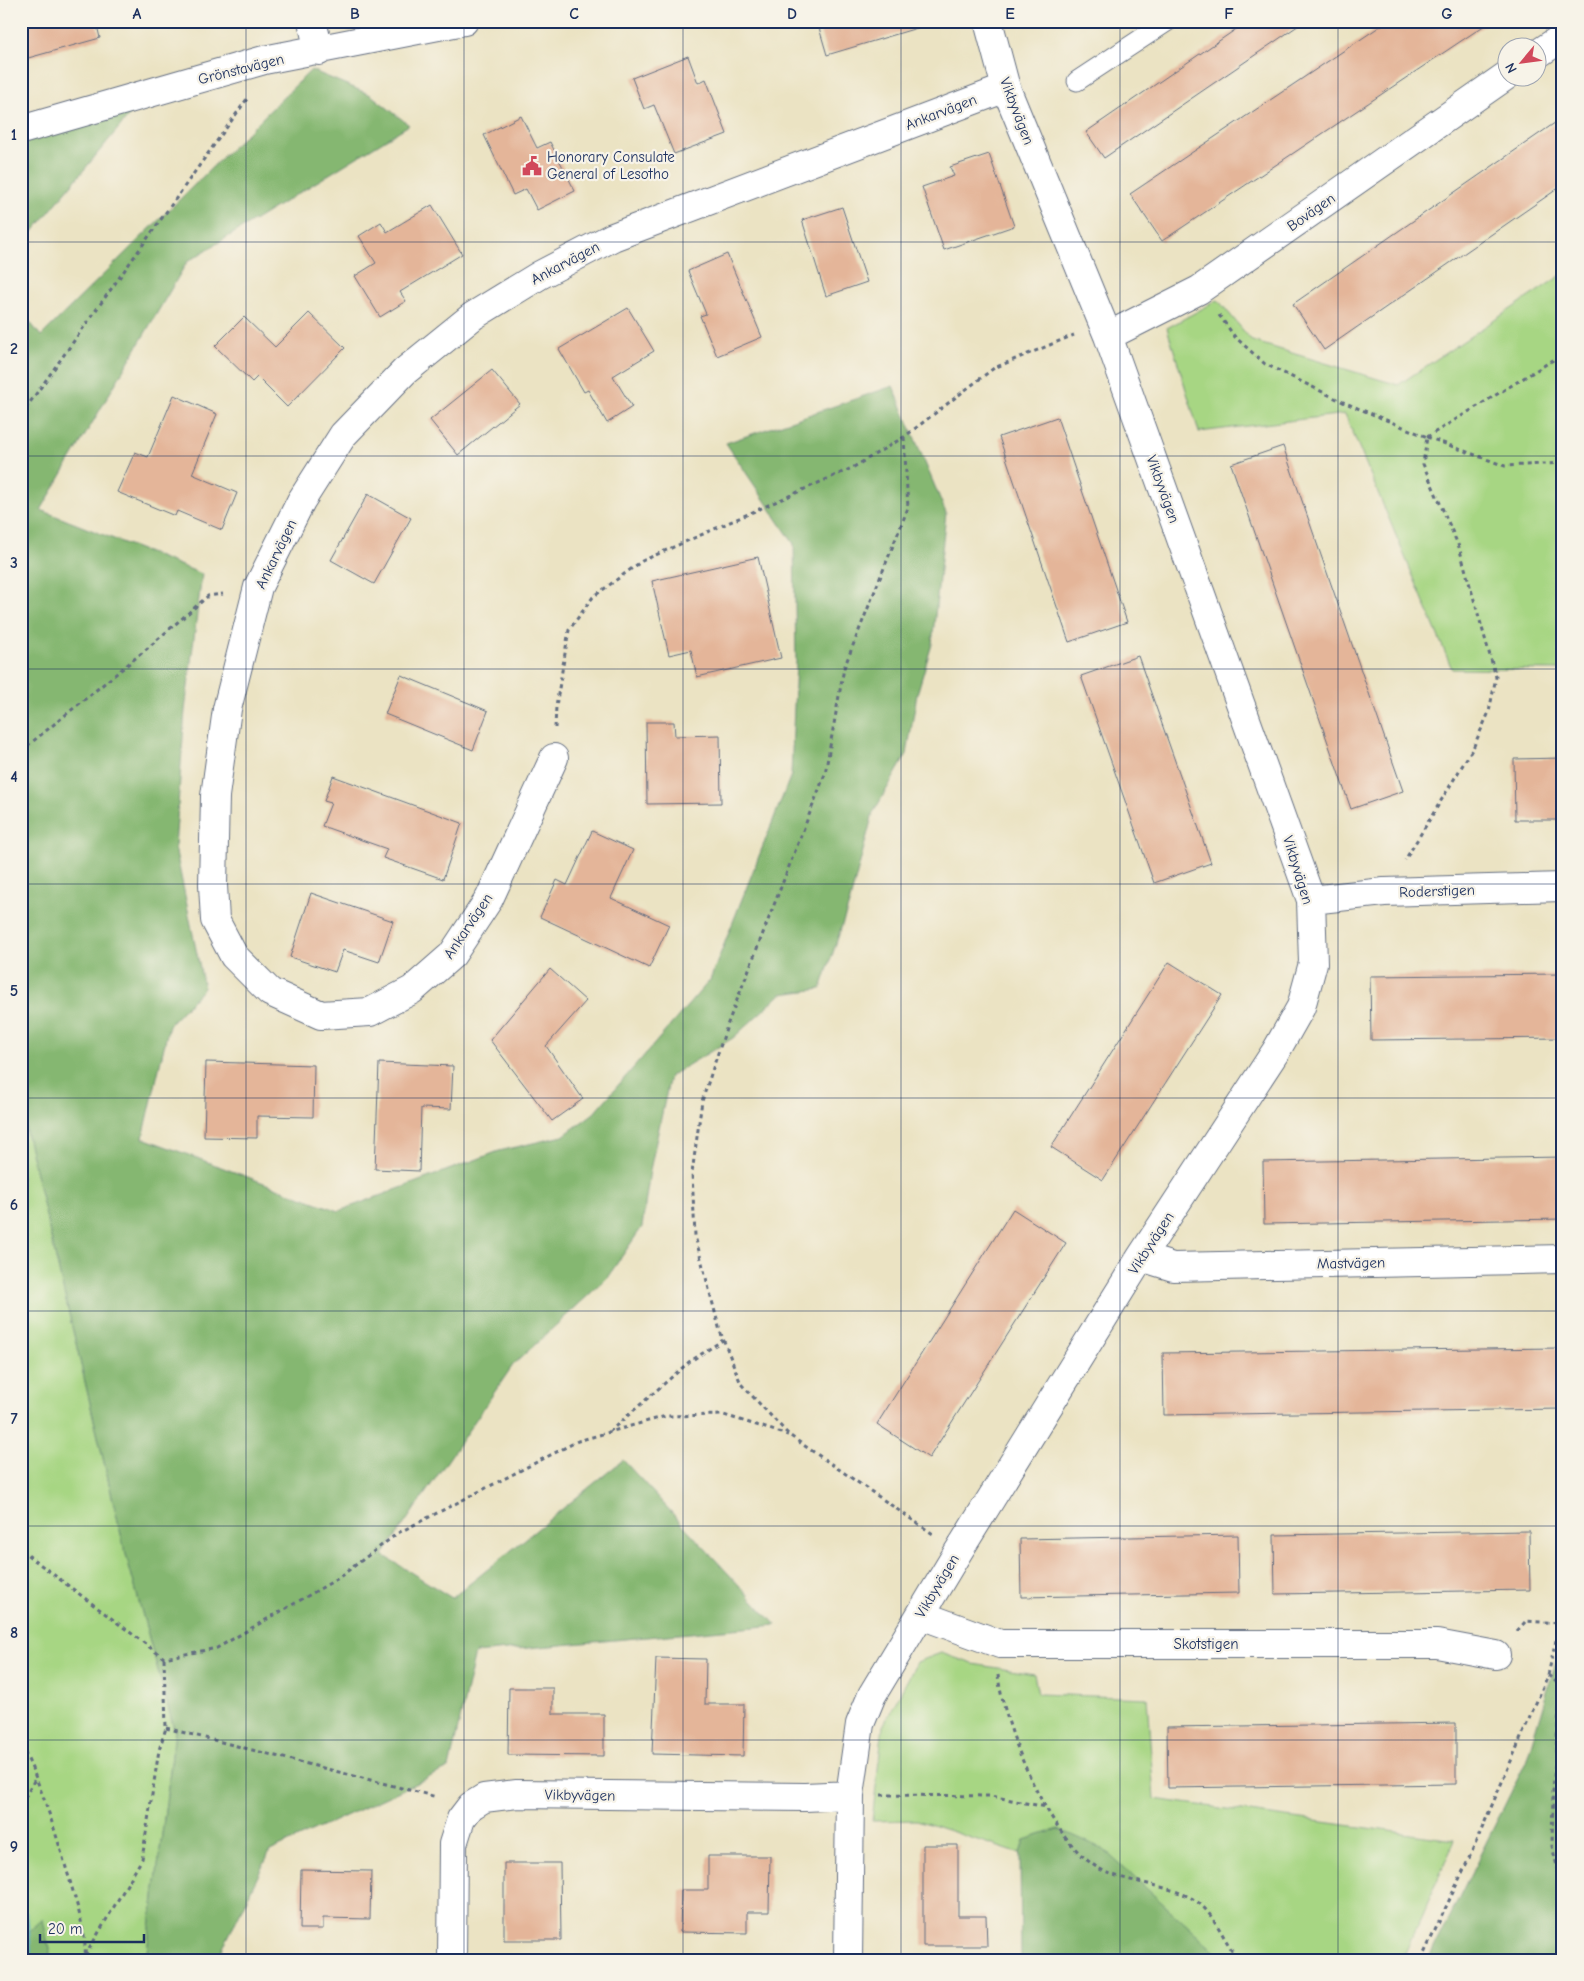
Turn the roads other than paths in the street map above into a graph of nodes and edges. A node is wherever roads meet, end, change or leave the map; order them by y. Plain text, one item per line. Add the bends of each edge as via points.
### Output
1 (312, 21) edge
2 (464, 21) edge
3 (988, 21) edge
4 (1168, 21) edge
5 (1563, 37) edge
6 (1546, 48) edge
7 (319, 51) junction
8 (1077, 81) dead end
9 (1496, 83) edge
10 (1006, 88) junction
11 (21, 130) edge
12 (1106, 329) junction
13 (554, 758) road end
14 (1563, 886) edge
15 (1311, 900) junction
16 (1141, 1257) junction
17 (1563, 1259) edge
18 (920, 1615) junction
19 (1496, 1655) road end
20 (850, 1795) junction
21 (452, 1960) edge
22 (848, 1960) edge

1 - 7 street
2 - 7 street, Grönstavägen
3 - 10 street, Vikbyvägen
4 - 8 lane
5 - 6 street
7 - 11 street, Grönstavägen via 264,60
9 - 12 street, Bovägen via 1199,290
10 - 12 street, Vikbyvägen
10 - 13 street, Ankarvägen via 613,237 540,275 474,316 405,371 343,435 301,501 258,587 227,709 216,796 213,885 215,920 234,956 270,992 321,1015 370,1012 412,990 452,956 489,899
12 - 15 street, Vikbyvägen
14 - 15 street, Roderstigen via 1384,892
15 - 16 street, Vikbyvägen via 1313,963 1301,1007 1276,1051
16 - 17 street, Mastvägen via 1173,1267
16 - 18 street, Vikbyvägen
18 - 19 street, Skotstigen via 1000,1644 1437,1644
18 - 20 street, Vikbyvägen via 872,1695 860,1724
20 - 21 street, Vikbyvägen via 517,1794 484,1798 471,1806 461,1819 453,1844
20 - 22 street, Vikbyvägen

